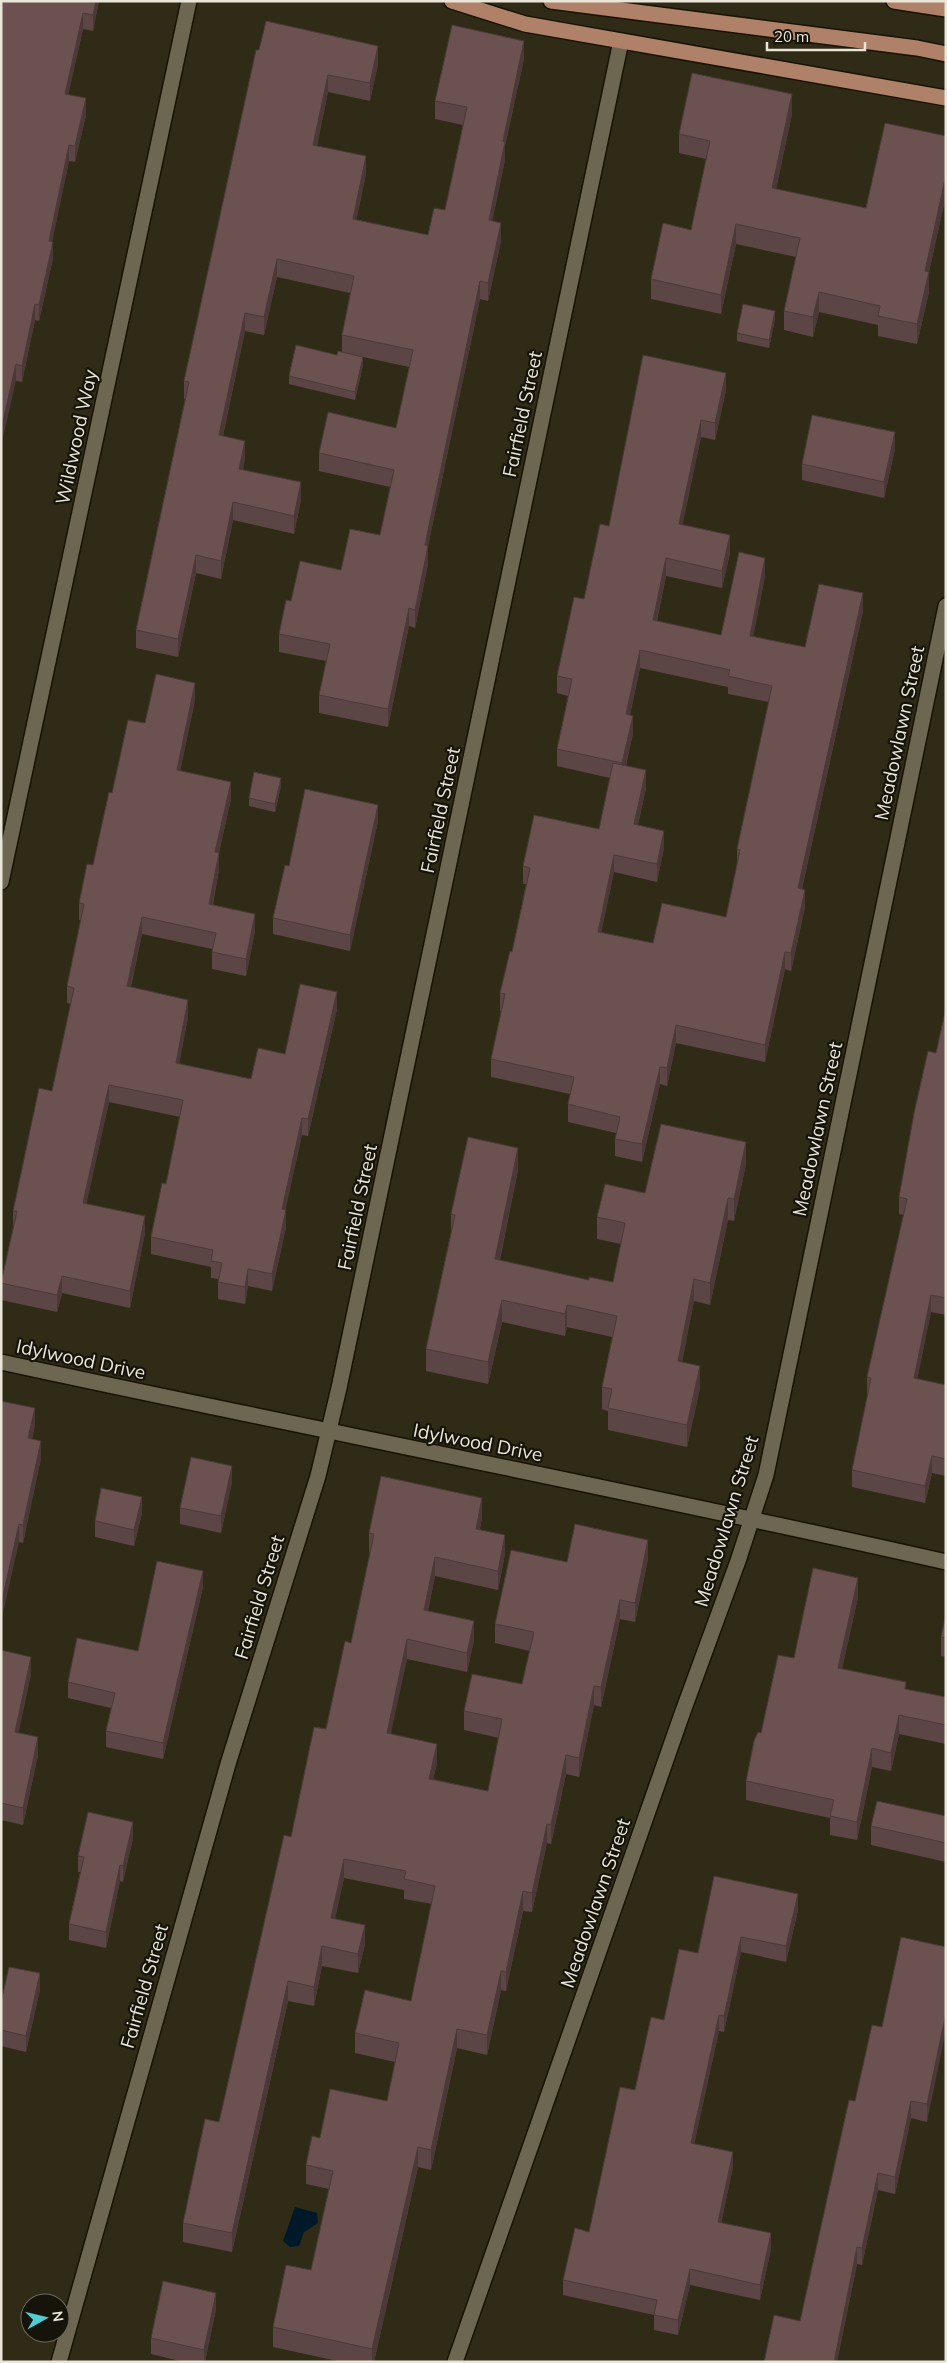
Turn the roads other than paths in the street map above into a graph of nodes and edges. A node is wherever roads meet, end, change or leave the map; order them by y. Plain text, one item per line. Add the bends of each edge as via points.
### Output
1 (189, 1) edge
2 (452, 1) edge
3 (551, 1) edge
4 (894, 1) edge
5 (946, 9) edge
6 (621, 41) junction
7 (946, 54) edge
8 (946, 98) edge
9 (946, 606) edge
10 (1, 882) edge
11 (1, 1362) edge
12 (328, 1432) junction
13 (752, 1518) junction
14 (946, 1562) edge
15 (59, 2362) edge
16 (455, 2362) edge

1 - 10 street, Wildwood Way
2 - 6 main road via 525,24
3 - 7 main road
4 - 5 main road
6 - 8 main road
6 - 12 street, Fairfield Street
9 - 13 street, Meadowlawn Street via 766,1475
11 - 12 street, Idylwood Drive
12 - 13 street, Idylwood Drive
12 - 15 street, Fairfield Street via 318,1476 228,1764
13 - 14 street, Idylwood Drive
13 - 16 street, Meadowlawn Street

